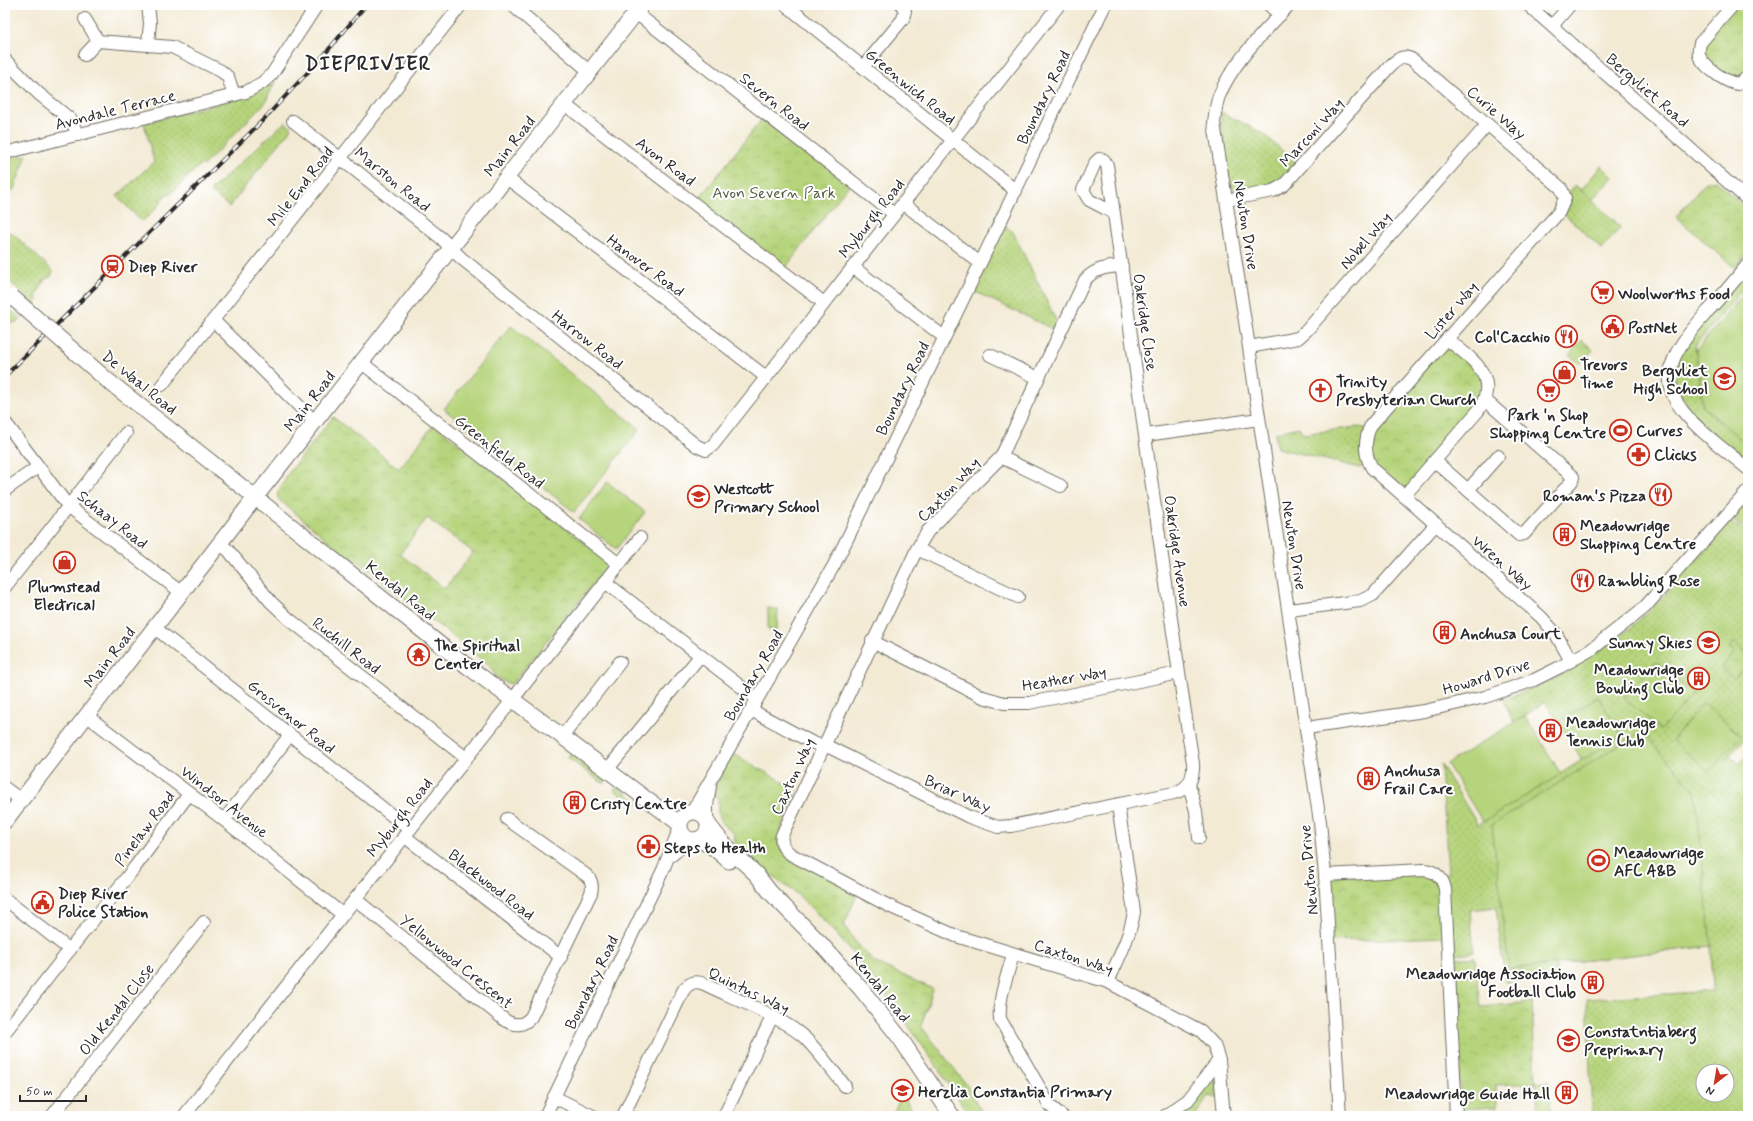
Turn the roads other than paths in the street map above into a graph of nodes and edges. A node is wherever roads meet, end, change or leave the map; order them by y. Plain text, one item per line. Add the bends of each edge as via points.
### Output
1 (148, 5) edge
2 (317, 5) edge
3 (461, 5) edge
4 (512, 5) edge
5 (786, 5) edge
6 (902, 5) edge
7 (1059, 5) edge
8 (1105, 5) edge
9 (1268, 5) edge
10 (1288, 5) edge
11 (1528, 5) edge
12 (1570, 5) edge
13 (1732, 5) edge
14 (639, 9) edge
15 (1280, 15) junction
16 (85, 19) dead end
17 (1552, 26) junction
18 (98, 41) junction
19 (148, 44) junction
20 (86, 55) dead end
21 (1402, 57) joint
22 (5, 60) edge
23 (863, 67) junction
24 (590, 72) junction
25 (1748, 77) edge
26 (234, 95) junction
27 (564, 104) junction
28 (293, 121) dead end
29 (1488, 125) junction
30 (78, 135) junction
31 (952, 140) junction
32 (5, 153) edge
33 (342, 159) junction
34 (507, 178) junction
35 (1016, 190) junction
36 (1565, 198) joint
37 (1227, 200) junction
38 (1748, 200) edge
39 (903, 203) junction
40 (1114, 213) dead end
41 (894, 214) junction
42 (452, 249) junction
43 (980, 264) junction
44 (1748, 264) edge
45 (1122, 266) junction
46 (853, 267) junction
47 (9, 293) edge
48 (824, 304) junction
49 (214, 321) junction
50 (944, 337) junction
51 (1447, 339) junction
52 (1250, 346) junction
53 (990, 355) dead end
54 (362, 362) junction
55 (766, 377) junction
56 (1038, 378) junction
57 (162, 385) dead end
58 (1485, 400) junction
59 (1259, 420) junction
60 (5, 422) edge
61 (315, 422) junction
62 (126, 434) dead end
63 (1146, 435) junction
64 (1366, 444) joint
65 (706, 450) joint
66 (1498, 456) dead end
67 (1001, 457) junction
68 (1435, 461) junction
69 (38, 467) junction
70 (1748, 469) edge
71 (1062, 486) dead end
72 (5, 490) edge
73 (1468, 490) junction
74 (1748, 491) edge
75 (1404, 496) junction
76 (256, 497) junction
77 (68, 506) junction
78 (1436, 524) junction
79 (640, 538) dead end
80 (220, 544) junction
81 (917, 549) junction
82 (619, 564) junction
83 (605, 582) junction
84 (5, 587) edge
85 (182, 593) junction
86 (1018, 597) dead end
87 (1289, 610) junction
88 (155, 628) junction
89 (872, 641) junction
90 (700, 656) junction
91 (1571, 660) junction
92 (620, 662) dead end
93 (1179, 673) junction
94 (757, 699) junction
95 (512, 700) junction
96 (751, 710) junction
97 (86, 716) junction
98 (1306, 728) junction
99 (290, 735) junction
100 (562, 737) junction
101 (824, 746) junction
102 (466, 758) junction
103 (607, 770) junction
104 (713, 778) junction
105 (622, 780) junction
106 (1189, 784) junction
107 (5, 788) edge
108 (190, 794) junction
109 (21, 800) junction
110 (1118, 805) junction
111 (691, 812) junction
112 (507, 819) dead end
113 (224, 820) junction
114 (5, 821) edge
115 (708, 822) junction
116 (680, 825) junction
117 (407, 832) junction
118 (1199, 838) dead end
119 (696, 840) junction
120 (666, 863) junction
121 (1326, 875) junction
122 (770, 892) junction
123 (5, 899) edge
124 (355, 899) junction
125 (342, 914) junction
126 (204, 922) dead end
127 (70, 950) junction
128 (1013, 954) junction
129 (561, 957) junction
130 (1108, 982) junction
131 (772, 1017) junction
132 (5, 1032) edge
133 (1219, 1060) junction
134 (845, 1086) dead end
135 (554, 1097) junction
136 (52, 1116) edge
137 (184, 1116) edge
138 (545, 1116) edge
139 (593, 1116) edge
140 (623, 1116) edge
141 (724, 1116) edge
142 (952, 1116) edge
143 (1062, 1116) edge
144 (1165, 1116) edge
145 (1224, 1116) edge
146 (1340, 1116) edge
147 (1456, 1116) edge

1 - 19 street
2 - 26 street, Avondale Terrace via 272,74 255,89
3 - 33 street, Mile End Road
4 - 24 street
5 - 23 street, Greenwich Road
6 - 23 street via 905,11 903,19
7 - 31 street, Myburgh Road
8 - 35 street, Boundary Road
9 - 15 street
10 - 15 street, Newton Drive
11 - 17 street, Bergvliet Road
12 - 17 street
13 - 25 street via 1700,43 1698,51 1700,59 1723,80 1738,84
14 - 24 main road, Main Road
14 - 41 street, Severn Road
15 - 37 street, Newton Drive via 1241,60 1220,94 1216,107 1214,123
16 - 18 street
17 - 38 street, Bergvliet Road
18 - 19 street
18 - 20 street
19 - 26 street via 172,47 221,71 228,78
21 - 29 street, Curie Way via 1413,60
21 - 37 street, Marconi Way via 1390,66 1284,185 1273,191
22 - 30 street via 38,93 71,120
23 - 31 street, Greenwich Road
24 - 27 main road, Main Road
26 - 30 street, Avondale Terrace
27 - 34 main road, Main Road
27 - 48 street, Avon Road
28 - 33 street, Marston Road
29 - 36 street, Curie Way via 1559,185
29 - 52 street, Nobel Way via 1307,330 1298,338
30 - 32 street, Avondale Terrace
31 - 35 street, Greenwich Road
31 - 39 street, Myburgh Road
33 - 42 street, Marston Road
33 - 49 street, Mile End Road
34 - 42 main road, Main Road
34 - 55 street, Hanover Road
35 - 43 street, Boundary Road
36 - 51 street, Lister Way via 1559,212
37 - 52 street, Newton Drive
39 - 41 street, Myburgh Road
39 - 43 street
40 - 45 street, Oakridge Close
41 - 46 street, Myburgh Road
42 - 54 main road, Main Road
42 - 65 street, Harrow Road via 697,446
43 - 50 street, Boundary Road
44 - 70 street via 1681,344 1672,362 1670,374 1673,392 1682,410
45 - 56 street, Caxton Way via 1091,273
45 - 63 street, Oakridge Close
46 - 48 street, Myburgh Road
46 - 50 street
47 - 76 main road, De Waal Road, bridge via 107,380
48 - 55 street, Myburgh Road
49 - 57 street, Mile End Road
49 - 61 street
50 - 94 street, Boundary Road via 834,565
51 - 58 street via 1482,369 1487,380
51 - 64 street, Lister Way via 1371,425 1366,435
52 - 59 street, Newton Drive
53 - 56 street
54 - 61 main road, Main Road
54 - 82 street, Greenfield Road
55 - 65 street, Myburgh Road via 713,445
56 - 67 street, Caxton Way
58 - 68 street
58 - 73 street via 1573,477 1573,480 1522,535 1516,533
59 - 63 street
59 - 87 street, Newton Drive
60 - 69 street, Schaay Road
61 - 76 main road, Main Road
62 - 77 street
63 - 93 street, Oakridge Avenue
64 - 75 street, Wren Way via 1366,454 1372,468
66 - 73 street
67 - 71 street
67 - 81 street, Caxton Way via 928,531
68 - 73 street
68 - 75 street
69 - 72 street
69 - 77 street, Schaay Road
74 - 91 street, Howard Drive via 1644,608 1592,649
75 - 78 street, Wren Way
76 - 80 main road, Main Road
76 - 95 main road, Kendal Road
77 - 84 street
77 - 85 street, Schaay Road
78 - 87 street via 1373,595 1360,601
78 - 91 street, Wren Way via 1541,617 1556,634
79 - 82 street, Myburgh Road
80 - 85 main road, Main Road
80 - 102 street, Ruchill Road via 289,619
81 - 86 street
81 - 89 street, Caxton Way
82 - 83 street, Myburgh Road
83 - 90 street
83 - 95 street, Myburgh Road
85 - 88 main road, Main Road
87 - 98 street, Newton Drive
88 - 97 main road, Main Road
88 - 99 street, Grosvenor Road
89 - 93 street, Heather Way via 962,688 1004,703 1028,703
89 - 101 street, Caxton Way
90 - 94 street
90 - 103 street
91 - 98 street, Howard Drive via 1534,680 1485,697 1424,711
92 - 100 street
93 - 106 street, Oakridge Avenue via 1193,763 1193,774
94 - 96 street, Boundary Road
95 - 100 main road, Kendal Road
95 - 102 street, Myburgh Road
96 - 101 street, Briar Way via 813,743
96 - 104 street, Boundary Road
97 - 108 street, Windsor Avenue
97 - 109 main road, Main Road
98 - 121 street, Newton Drive
99 - 113 street
99 - 117 street, Grosvenor Road
100 - 103 main road, Kendal Road
101 - 110 street, Briar Way via 968,818 998,827
101 - 128 street, Caxton Way via 782,835 781,841 787,852 889,906 956,936
102 - 117 street, Myburgh Road
103 - 105 main road, Kendal Road
104 - 111 street, Boundary Road
104 - 115 street, Boundary Road via 708,797
105 - 111 main road, Kendal Road
105 - 116 main road, Kendal Road
106 - 110 street, Briar Way via 1178,792
106 - 118 street
107 - 109 street
108 - 113 street, Windsor Avenue
108 - 127 street, Pinelaw Road
109 - 114 main road, Main Road
110 - 130 street via 1134,912 1127,940
111 - 115 main road via 702,813
111 - 116 main road via 684,816
112 - 129 street, Yellowwood Crescent via 586,875 592,883 591,893
113 - 125 street, Windsor Avenue
115 - 119 main road via 707,832
115 - 122 main road, Kendal Road via 717,837 756,874
116 - 119 main road via 686,837
116 - 120 street, Boundary Road
117 - 124 street, Myburgh Road
117 - 129 street, Blackwood Road
119 - 120 street, Boundary Road via 679,848
119 - 122 main road, Kendal Road via 714,848
120 - 135 street, Boundary Road
121 - 146 street, Newton Drive
121 - 147 street via 1424,870 1432,871 1444,884
122 - 142 main road, Kendal Road via 866,995 900,1038
123 - 127 street
124 - 125 street, Myburgh Road
124 - 129 street, Yellowwood Crescent via 513,1024 525,1023
125 - 137 street, Myburgh Road
126 - 136 street, Old Kendal Close
127 - 132 street, Pinelaw Road
128 - 130 street, Caxton Way
128 - 143 street via 1001,999 1000,1019 1050,1106
130 - 133 street, Caxton Way via 1201,1031 1214,1046
131 - 134 street, Quintus Way via 803,1037
131 - 140 street, Quintus Way via 701,982 688,985
131 - 141 street
133 - 144 street via 1188,1100
133 - 145 street, Caxton Way
135 - 138 street, Boundary Road
135 - 139 street

